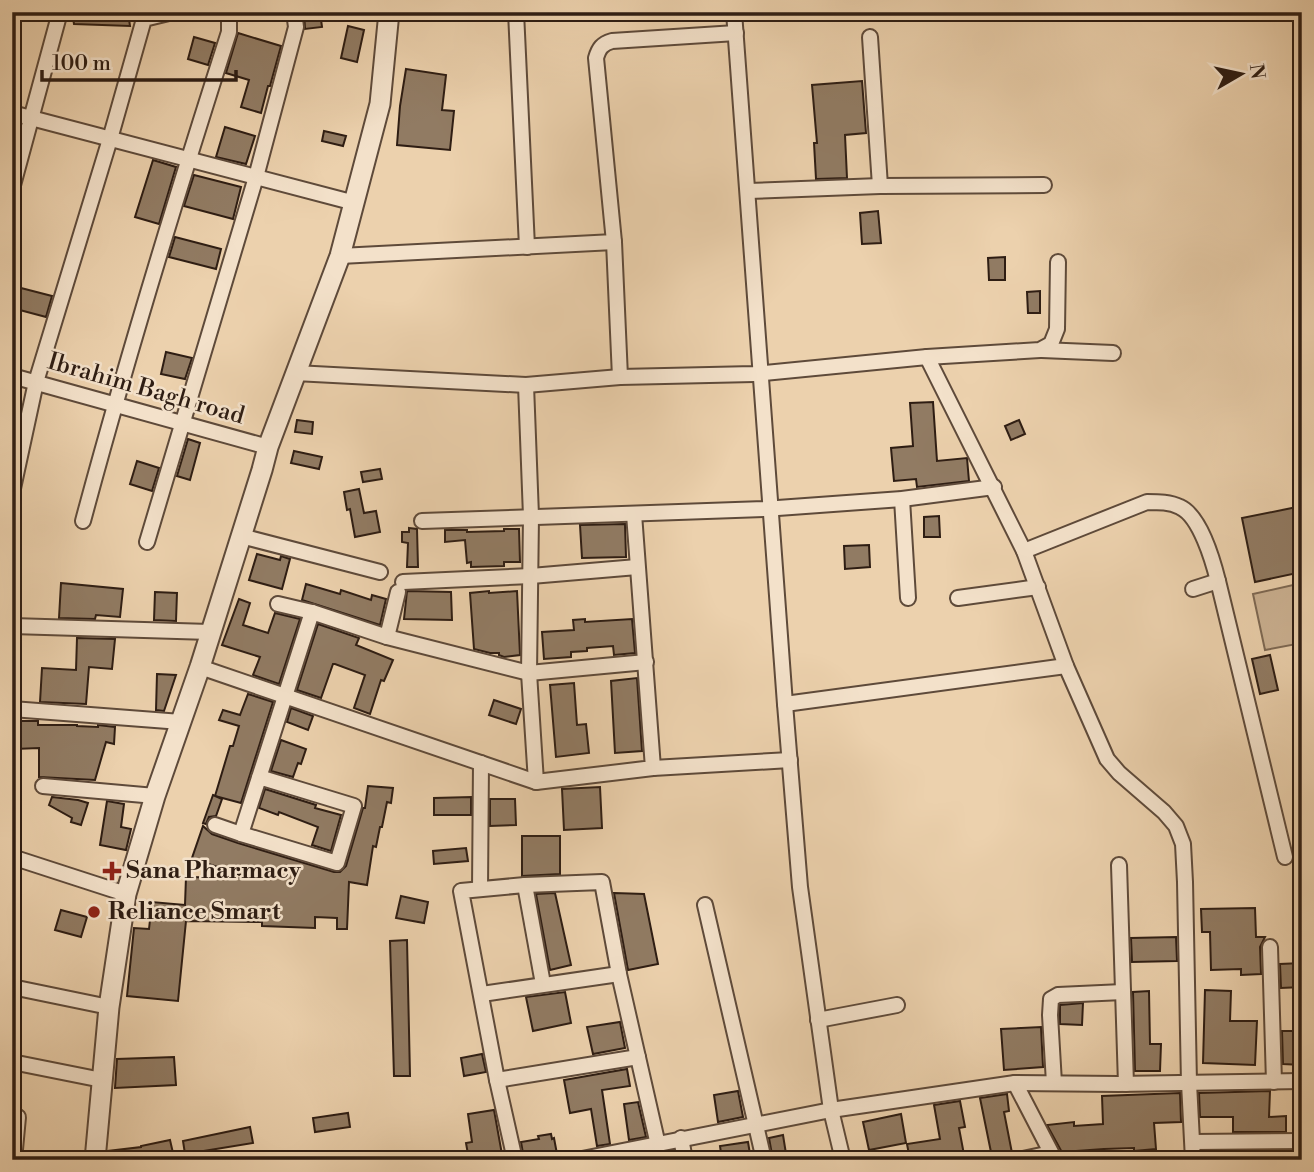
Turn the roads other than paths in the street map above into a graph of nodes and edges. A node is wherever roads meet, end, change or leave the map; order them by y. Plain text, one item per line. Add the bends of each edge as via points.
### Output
1 (60, 12) edge
2 (173, 12) edge
3 (229, 12) edge
4 (294, 12) edge
5 (389, 12) edge
6 (516, 12) edge
7 (734, 12) edge
8 (143, 15) edge
9 (736, 33) junction
10 (870, 37) dead end
11 (12, 113) edge
12 (31, 118) junction
13 (110, 139) junction
14 (188, 159) junction
15 (256, 177) junction
16 (1044, 185) dead end
17 (880, 187) junction
18 (12, 189) edge
19 (748, 191) junction
20 (355, 203) junction
21 (614, 243) junction
22 (527, 247) junction
23 (340, 256) junction
24 (1058, 262) dead end
25 (1040, 350) junction
26 (1113, 352) dead end
27 (927, 357) junction
28 (295, 373) junction
29 (761, 374) junction
30 (12, 376) edge
31 (620, 377) junction
32 (36, 382) junction
33 (526, 385) junction
34 (114, 404) junction
35 (183, 423) junction
36 (268, 447) junction
37 (994, 487) junction
38 (12, 493) edge
39 (902, 499) junction
40 (771, 508) junction
41 (634, 514) junction
42 (531, 516) junction
43 (83, 521) dead end
44 (422, 521) dead end
45 (241, 536) junction
46 (147, 542) dead end
47 (1024, 551) junction
48 (637, 567) junction
49 (380, 572) dead end
50 (531, 576) junction
51 (1219, 581) junction
52 (1038, 587) junction
53 (1193, 589) dead end
54 (908, 598) dead end
55 (958, 598) dead end
56 (278, 604) dead end
57 (312, 612) junction
58 (12, 626) edge
59 (210, 632) junction
60 (387, 637) junction
61 (646, 662) junction
62 (1066, 666) junction
63 (200, 667) junction
64 (529, 673) junction
65 (286, 696) junction
66 (785, 704) junction
67 (12, 709) edge
68 (181, 722) junction
69 (790, 760) junction
70 (481, 763) junction
71 (653, 768) junction
72 (260, 777) junction
73 (536, 782) junction
74 (43, 786) dead end
75 (155, 796) junction
76 (215, 825) dead end
77 (241, 834) junction
78 (12, 857) edge
79 (1285, 857) dead end
80 (1119, 865) dead end
81 (525, 885) junction
82 (480, 889) junction
83 (126, 894) junction
84 (705, 905) dead end
85 (1270, 947) dead end
86 (620, 974) junction
87 (543, 984) junction
88 (12, 988) edge
89 (1123, 992) junction
90 (481, 994) junction
91 (897, 1005) dead end
92 (109, 1007) junction
93 (818, 1020) junction
94 (638, 1056) junction
95 (12, 1062) edge
96 (102, 1080) junction
97 (496, 1080) junction
98 (1302, 1081) edge
99 (1273, 1082) junction
100 (1015, 1083) junction
101 (1054, 1083) junction
102 (1189, 1083) junction
103 (1126, 1084) junction
104 (831, 1111) junction
105 (18, 1117) dead end
106 (757, 1125) junction
107 (681, 1138) junction
108 (1302, 1141) edge
109 (1193, 1142) junction
110 (658, 1145) junction
111 (1053, 1156) edge
112 (14, 1160) edge
113 (95, 1160) edge
114 (515, 1160) edge
115 (577, 1160) edge
116 (685, 1160) edge
117 (764, 1160) edge
118 (843, 1160) edge
119 (1018, 1160) edge
120 (1193, 1160) edge

1 - 12 street
2 - 8 street
3 - 14 street via 229,32
4 - 15 street via 296,27
5 - 20 street via 380,104
6 - 22 street
7 - 9 street
8 - 13 street
9 - 19 street
9 - 21 street via 612,41 599,49 596,58
10 - 17 street
11 - 12 street
12 - 13 street
12 - 18 street
13 - 14 street
13 - 32 street
14 - 15 street
14 - 34 street
15 - 20 street
15 - 35 street
16 - 17 street
17 - 19 street
19 - 29 street
20 - 23 street
21 - 22 street
21 - 31 street
22 - 23 street
23 - 28 street
24 - 25 street via 1057,328 1051,344
25 - 26 street
25 - 27 street
27 - 29 street
27 - 37 street
28 - 33 street
28 - 36 street
29 - 31 street
29 - 40 street
30 - 32 street, Ibrahim Bagh road
31 - 33 street
32 - 34 street, Ibrahim Bagh road
32 - 38 street
33 - 42 street
34 - 35 street, Ibrahim Bagh road
34 - 43 street
35 - 36 street, Ibrahim Bagh road
35 - 46 street
36 - 45 street
37 - 39 street
37 - 47 street
39 - 40 street
39 - 54 street
40 - 41 street
40 - 66 street
41 - 42 street
41 - 48 street
42 - 44 street
42 - 50 street
45 - 49 street
45 - 59 street
47 - 51 street via 1147,502 1168,503 1184,508 1194,520
47 - 52 street
48 - 50 street
48 - 61 street
50 - 60 street via 400,587
50 - 64 street
51 - 53 street
51 - 79 street
52 - 55 street
52 - 62 street
56 - 57 street
57 - 60 street
57 - 65 street
58 - 59 street
59 - 63 street
60 - 64 street
61 - 64 street
61 - 71 street
62 - 66 street
62 - 102 street via 1107,759 1164,812 1176,826 1182,844
63 - 65 street
63 - 68 street
64 - 73 street
65 - 70 street
65 - 72 street
66 - 69 street
67 - 68 street
68 - 75 street
69 - 71 street
69 - 93 street via 800,887
70 - 73 street
70 - 82 street
71 - 73 street
72 - 77 street
72 - 77 street via 354,806 337,863
74 - 75 street
75 - 83 street
76 - 77 street
78 - 83 street
80 - 89 street
81 - 82 street
81 - 86 street via 603,882
81 - 87 street
82 - 90 street via 461,891
83 - 92 street
84 - 106 street
85 - 99 street
86 - 87 street
86 - 94 street
87 - 90 street
88 - 92 street
89 - 101 street via 1051,999
89 - 103 street
90 - 97 street
91 - 93 street
92 - 96 street
93 - 104 street
94 - 97 street
94 - 110 street
95 - 96 street
96 - 113 street
97 - 114 street
98 - 99 street
99 - 102 street
100 - 101 street
100 - 104 street
100 - 111 street
101 - 103 street
102 - 103 street
102 - 109 street
104 - 106 street
104 - 118 street
105 - 112 street
106 - 107 street
106 - 117 street
107 - 110 street
107 - 116 street
108 - 109 street
109 - 120 street
110 - 115 street
111 - 119 street

